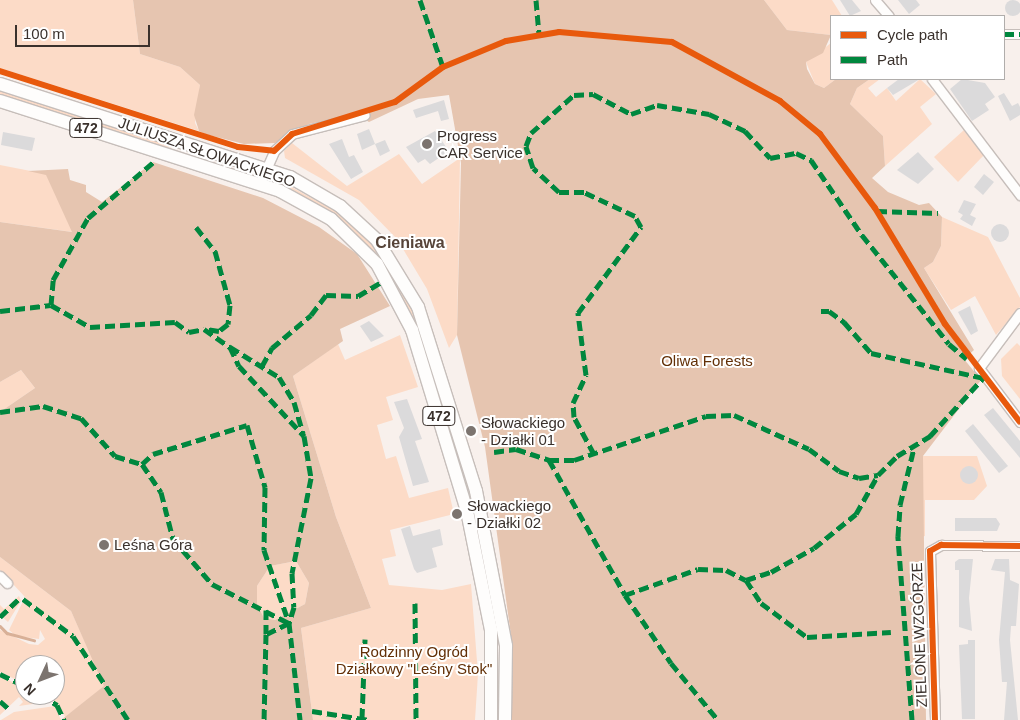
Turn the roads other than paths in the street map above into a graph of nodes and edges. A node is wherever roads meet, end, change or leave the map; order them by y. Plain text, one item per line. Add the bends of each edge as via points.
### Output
1 (875, 0) edge
2 (888, 15) edge
3 (1005, 34) edge
4 (1020, 34) edge
5 (933, 80) edge
6 (0, 84) edge
7 (0, 101) edge
8 (365, 115) dead end
9 (265, 168) junction
10 (260, 183) junction
11 (1020, 194) edge
12 (1020, 313) edge
13 (1020, 422) edge
14 (1020, 546) edge
15 (0, 576) edge
16 (7, 583) dead end
17 (491, 720) edge
18 (505, 720) edge
19 (935, 720) edge

1 - 2 street
3 - 4 street
5 - 11 street
6 - 9 main road, JULIUSZA SŁOWACKIEGO / 472
7 - 10 main road, JULIUSZA SŁOWACKIEGO / 472
8 - 9 street via 292,134 280,144
9 - 10 street
9 - 18 main road, JULIUSZA SŁOWACKIEGO / 472 via 322,194 360,222 393,261 418,307 485,530 506,646
10 - 17 main road, JULIUSZA SŁOWACKIEGO / 472 via 307,204 346,230 377,264 400,303 420,356 472,532 493,646
12 - 13 street via 979,368
14 - 19 street, ZIELONE WZGÓRZE via 941,545 930,551
15 - 16 street

